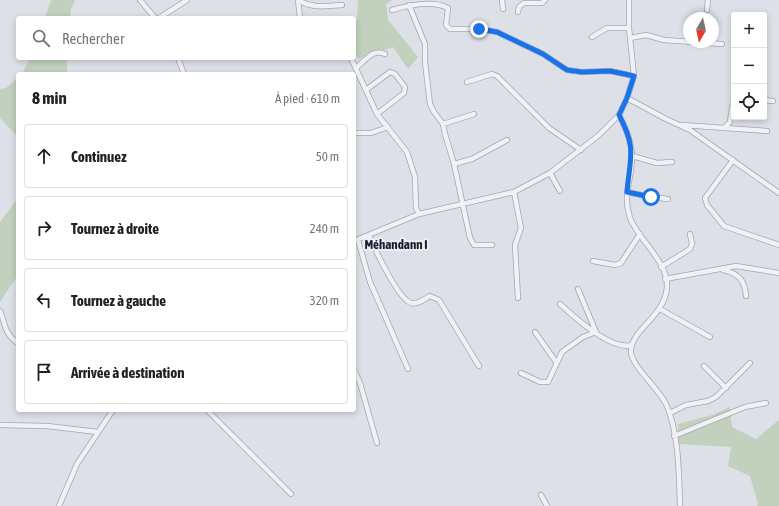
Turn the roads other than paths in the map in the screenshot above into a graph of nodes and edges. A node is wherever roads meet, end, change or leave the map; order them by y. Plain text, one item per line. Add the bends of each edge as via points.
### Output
1 (140, 0) edge
2 (187, 0) edge
3 (502, 0) edge
4 (545, 0) edge
5 (629, 0) edge
6 (708, 0) edge
7 (178, 2) edge
8 (342, 5) dead end
9 (409, 5) junction
10 (503, 9) dead end
11 (392, 10) dead end
12 (707, 10) dead end
13 (518, 12) dead end
14 (153, 16) edge
15 (162, 16) edge
16 (300, 16) edge
17 (629, 28) junction
18 (592, 37) dead end
19 (630, 38) junction
20 (722, 44) dead end
21 (385, 54) dead end
22 (179, 60) edge
23 (352, 60) edge
24 (356, 68) junction
25 (183, 72) edge
26 (634, 76) junction
27 (467, 82) dead end
28 (366, 90) junction
29 (627, 98) junction
30 (767, 100) edge
31 (773, 101) dead end
32 (378, 114) junction
33 (474, 114) dead end
34 (731, 114) edge
35 (619, 115) junction
36 (443, 124) junction
37 (680, 125) junction
38 (388, 127) junction
39 (725, 127) junction
40 (767, 131) dead end
41 (356, 133) edge
42 (507, 140) dead end
43 (581, 150) junction
44 (632, 156) junction
45 (733, 160) junction
46 (672, 162) dead end
47 (454, 164) junction
48 (550, 173) junction
49 (560, 191) dead end
50 (514, 192) junction
51 (627, 192) junction
52 (779, 193) edge
53 (668, 198) dead end
54 (463, 203) junction
55 (419, 214) junction
56 (640, 234) junction
57 (690, 234) dead end
58 (369, 236) junction
59 (356, 241) edge
60 (492, 245) dead end
61 (779, 245) edge
62 (593, 261) dead end
63 (661, 267) junction
64 (721, 269) junction
65 (778, 272) edge
66 (665, 279) junction
67 (578, 289) dead end
68 (746, 296) dead end
69 (518, 298) dead end
70 (560, 304) dead end
71 (660, 309) junction
72 (0, 311) edge
73 (535, 332) dead end
74 (596, 332) junction
75 (710, 337) dead end
76 (16, 341) edge
77 (632, 345) junction
78 (556, 362) junction
79 (750, 363) dead end
80 (479, 366) dead end
81 (704, 366) dead end
82 (408, 369) dead end
83 (521, 373) dead end
84 (356, 374) edge
85 (726, 388) junction
86 (766, 403) dead end
87 (112, 412) edge
88 (209, 412) edge
89 (670, 413) junction
90 (0, 425) edge
91 (98, 432) junction
92 (674, 436) junction
93 (377, 443) dead end
94 (291, 494) dead end
95 (541, 496) dead end
96 (59, 506) edge
97 (547, 506) edge
98 (680, 506) edge

1 - 14 street
2 - 7 street
3 - 10 street
4 - 13 street via 542,4 524,4
5 - 17 street
6 - 12 street
7 - 15 street
8 - 16 street via 315,7 298,0
9 - 11 street
9 - 26 street via 431,2 445,6 448,8 447,28 497,32 543,54 567,70 610,71
9 - 36 street via 425,44 424,62 430,104
17 - 18 street via 607,28
17 - 19 street
19 - 20 street via 646,35 664,40
19 - 26 street
21 - 24 street via 372,54
22 - 25 street
23 - 24 street
24 - 28 street
26 - 29 street
27 - 43 street via 492,74 497,76 549,128
28 - 32 street
28 - 32 street via 390,72 395,74 405,87 404,93
29 - 35 street
29 - 37 street
30 - 31 street
32 - 38 street
33 - 36 street
34 - 39 street via 730,122
35 - 43 street
35 - 44 street via 628,132
36 - 47 street
37 - 39 street
37 - 45 street via 705,139
38 - 41 street via 370,133
38 - 55 street via 407,152 415,177 416,208
39 - 40 street
42 - 47 street via 472,159
43 - 48 street
44 - 46 street via 657,162
44 - 51 street
45 - 52 street
45 - 61 street via 705,198 707,205 720,223 729,229
47 - 54 street
48 - 49 street
48 - 50 street
50 - 54 street
50 - 69 street via 521,228 515,245
51 - 53 street
51 - 56 street via 628,210
54 - 55 street
54 - 60 street via 472,243 478,246
55 - 58 street
56 - 62 street via 621,263 615,265
56 - 63 street
57 - 63 street via 690,249
58 - 59 street
58 - 80 street via 404,299 415,304 430,296 439,300
59 - 82 street via 370,282
63 - 66 street
64 - 65 street via 736,266
64 - 66 street
64 - 68 street via 739,276
66 - 71 street via 666,295
67 - 74 street
70 - 74 street
71 - 75 street
71 - 77 street via 642,328
72 - 76 street via 6,332
73 - 78 street
74 - 77 street via 624,347
74 - 78 street via 572,343
77 - 89 street via 632,359 656,387
78 - 83 street via 548,382 540,382
79 - 85 street
81 - 85 street
84 - 93 street
85 - 89 street via 708,401 686,405
86 - 92 street via 745,407
87 - 91 street
88 - 94 street
89 - 92 street
90 - 91 street via 47,426
91 - 96 street via 77,464
92 - 98 street
95 - 97 street

